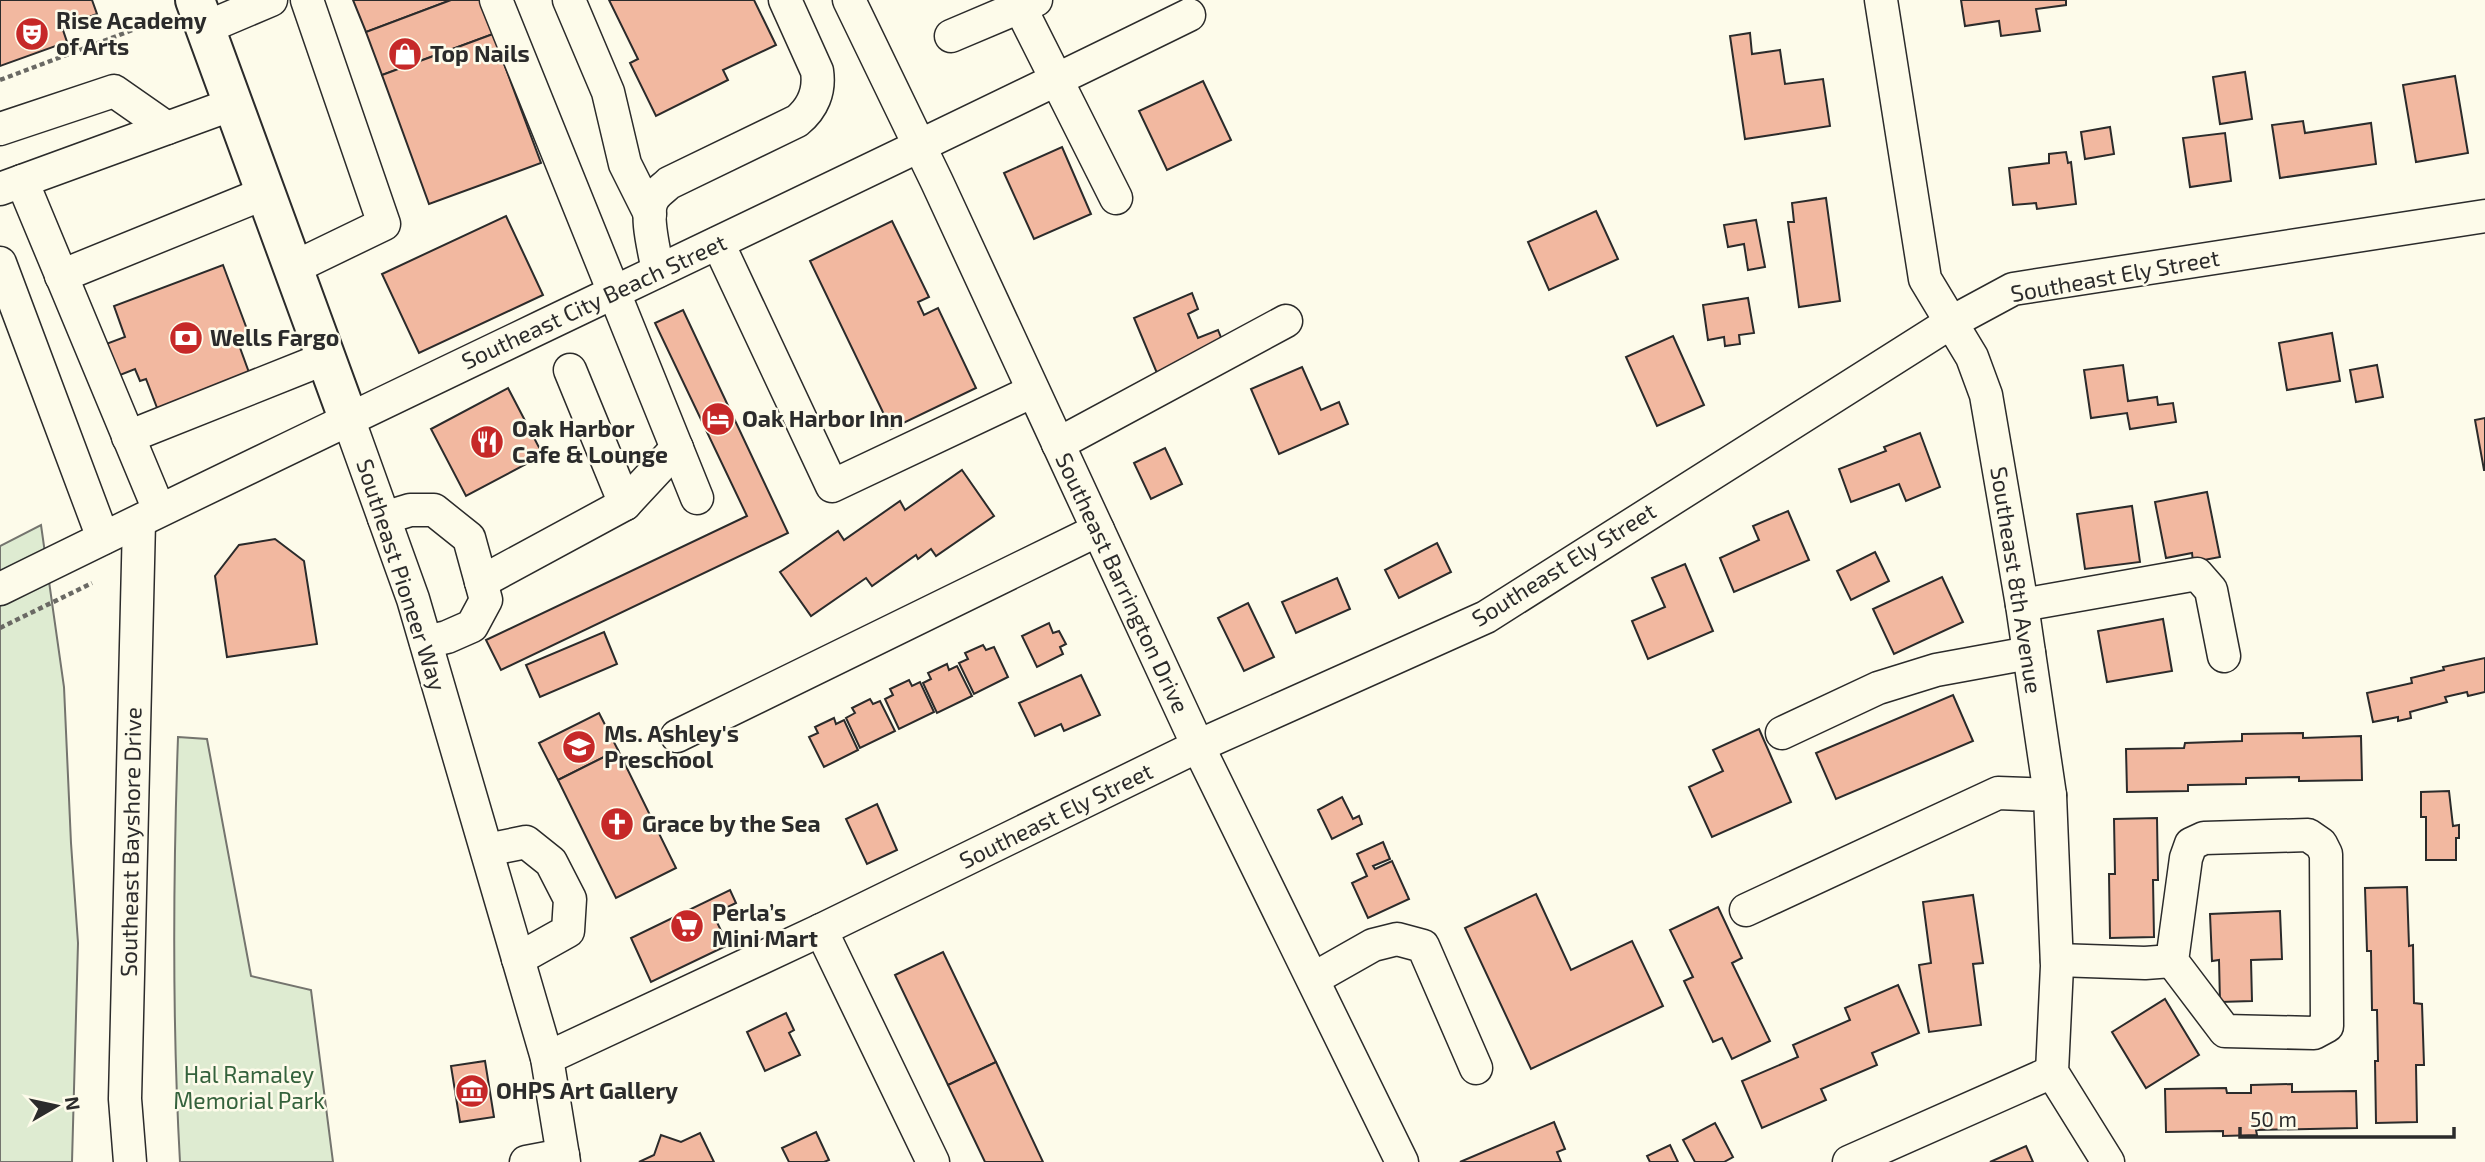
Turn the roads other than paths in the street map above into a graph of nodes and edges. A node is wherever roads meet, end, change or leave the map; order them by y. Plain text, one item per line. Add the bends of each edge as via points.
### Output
1 (271, 0) edge
2 (307, 0) edge
3 (496, 0) edge
4 (569, 0) edge
5 (785, 0) edge
6 (849, 0) edge
7 (1881, 0) edge
8 (1028, 3) edge
9 (199, 11) edge
10 (1189, 16) dead end
11 (951, 36) dead end
12 (1055, 81) junction
13 (233, 104) junction
14 (167, 128) junction
15 (0, 129) edge
16 (920, 147) junction
17 (11, 185) edge
18 (265, 193) junction
19 (1116, 198) dead end
20 (650, 214) junction
21 (2485, 216) edge
22 (718, 243) junction
23 (0, 263) edge
24 (293, 268) junction
25 (658, 271) junction
26 (61, 275) junction
27 (614, 292) junction
28 (1286, 321) dead end
29 (1950, 323) junction
30 (326, 358) junction
31 (570, 370) dead end
32 (1033, 391) junction
33 (348, 418) junction
34 (128, 436) junction
35 (1058, 444) junction
36 (677, 448) junction
37 (697, 498) dead end
38 (625, 505) junction
39 (149, 516) junction
40 (384, 518) junction
41 (1098, 530) junction
42 (103, 538) junction
43 (481, 582) junction
44 (0, 589) edge
45 (2022, 605) junction
46 (426, 642) junction
47 (2029, 653) junction
48 (2224, 656) dead end
49 (1782, 733) dead end
50 (677, 736) dead end
51 (1198, 747) junction
52 (2050, 795) junction
53 (486, 850) junction
54 (1745, 909) dead end
55 (821, 930) junction
56 (518, 959) junction
57 (2057, 960) junction
58 (2172, 961) junction
59 (1313, 979) junction
60 (547, 1058) junction
61 (1476, 1068) dead end
62 (2052, 1072) junction
63 (564, 1159) edge
64 (130, 1162) edge
65 (527, 1162) edge
66 (933, 1162) edge
67 (1402, 1162) edge
68 (1849, 1162) edge
69 (2108, 1162) edge

1 - 9 street
2 - 24 street via 383,224
3 - 27 street
4 - 20 street via 608,92 625,164
5 - 20 street via 819,80 807,113 669,183 654,197
6 - 16 street, Southeast Barrington Drive
7 - 29 street, Southeast 8th Avenue via 1925,279
8 - 11 street
8 - 12 street
9 - 13 main road, Southeast Pioneer Way
10 - 12 street, Southeast City Beach Street
12 - 16 street, Southeast City Beach Street
12 - 19 street
13 - 14 street
13 - 18 main road, Southeast Pioneer Way
14 - 15 street via 114,91
14 - 17 street
16 - 22 street, Southeast City Beach Street
16 - 32 street, Southeast Barrington Drive
17 - 26 street
18 - 24 main road, Southeast Pioneer Way
18 - 26 street
20 - 25 street
21 - 29 street, Southeast Ely Street via 2013,289
22 - 25 street, Southeast City Beach Street
22 - 32 street via 831,486
23 - 42 street
24 - 30 main road, Southeast Pioneer Way
25 - 27 street, Southeast City Beach Street
26 - 34 street
27 - 33 street, Southeast City Beach Street
27 - 36 street
28 - 35 street
29 - 45 street, Southeast 8th Avenue via 1972,357 1986,395
29 - 51 street, Southeast Ely Street via 1486,617
30 - 33 main road, Southeast Pioneer Way
30 - 34 street
31 - 38 street
32 - 35 street, Southeast Barrington Drive
33 - 39 street, Southeast City Beach Street
33 - 40 street, Southeast Pioneer Way
34 - 39 street
35 - 41 street, Southeast Barrington Drive
36 - 37 street
36 - 38 street
38 - 43 street
39 - 42 street, Southeast City Beach Street
39 - 64 street, Southeast Bayshore Drive via 125,1099
40 - 43 street via 410,509 434,510 469,538
40 - 46 street, Southeast Pioneer Way
41 - 50 street
41 - 51 street, Southeast Barrington Drive
42 - 44 street, Southeast City Beach Street
43 - 46 street via 486,600 472,626
45 - 47 street, Southeast 8th Avenue
45 - 48 street via 2197,574 2211,590
46 - 53 street, Southeast Pioneer Way
47 - 49 street via 1936,670 1878,688
47 - 52 street, Southeast 8th Avenue
51 - 55 street, Southeast Ely Street
51 - 59 street, Southeast Barrington Drive
52 - 54 street via 1998,793
52 - 57 street, Southeast 8th Avenue
53 - 56 street, Southeast Pioneer Way
53 - 56 street via 526,842 551,862 570,899 568,931
55 - 60 street, Southeast Ely Street
55 - 66 street
56 - 60 street, Southeast Pioneer Way
57 - 58 street
57 - 62 street, Southeast 8th Avenue
58 - 58 street via 2191,844 2204,838 2308,835 2320,844 2326,855 2327,1026 2314,1033 2225,1031
59 - 61 street via 1373,945 1398,939 1423,946
59 - 67 street, Southeast Barrington Drive
60 - 63 street, Southeast Pioneer Way
62 - 68 street
62 - 69 street
63 - 65 street

